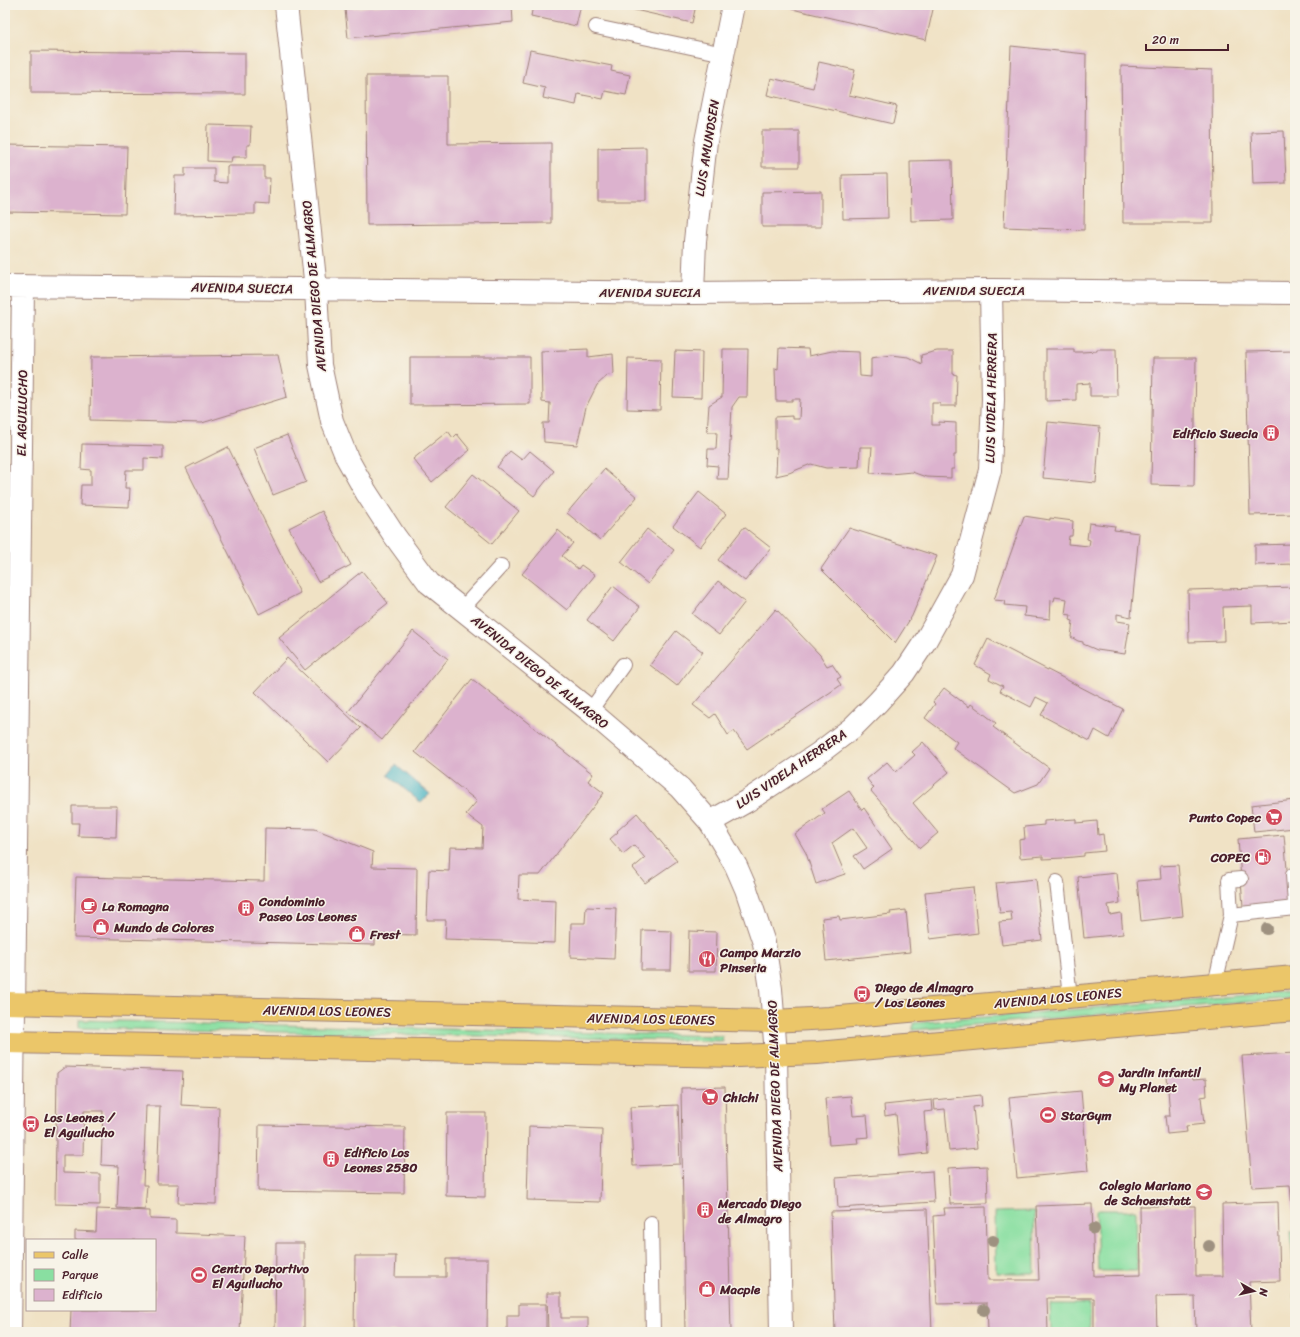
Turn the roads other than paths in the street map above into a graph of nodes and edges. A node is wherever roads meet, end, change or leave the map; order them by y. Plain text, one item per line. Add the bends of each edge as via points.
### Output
1 (286, 5) edge
2 (733, 5) edge
3 (596, 27) dead end
4 (724, 54) junction
5 (14, 286) edge
6 (316, 289) junction
7 (991, 290) junction
8 (693, 293) junction
9 (1295, 293) edge
10 (501, 566) dead end
11 (462, 610) junction
12 (623, 665) dead end
13 (590, 711) junction
14 (710, 822) junction
15 (1292, 875) edge
16 (1241, 879) dead end
17 (1057, 882) dead end
18 (1295, 904) edge
19 (1295, 908) edge
20 (1231, 915) junction
21 (1295, 977) edge
22 (1215, 984) junction
23 (1070, 997) junction
24 (9, 1003) edge
25 (1295, 1010) edge
26 (773, 1022) junction
27 (9, 1042) edge
28 (776, 1055) junction
29 (651, 1223) dead end
30 (10, 1332) edge
31 (653, 1332) edge
32 (781, 1332) edge

1 - 6 street, AVENIDA DIEGO DE ALMAGRO
2 - 4 street, LUIS AMUNDSEN
3 - 4 lane
4 - 8 street, LUIS AMUNDSEN via 706,141 695,241
5 - 6 street, AVENIDA SUECIA
5 - 24 street, EL AGUILUCHO
6 - 8 street, AVENIDA SUECIA
6 - 11 street, AVENIDA DIEGO DE ALMAGRO via 320,365 332,421 347,458 394,535 429,583
7 - 8 street, AVENIDA SUECIA
7 - 9 street, AVENIDA SUECIA
7 - 14 street, LUIS VIDELA HERRERA via 993,399 990,470 962,575 926,640 904,672 852,728 747,801
10 - 11 lane
11 - 13 street, AVENIDA DIEGO DE ALMAGRO
12 - 13 lane
13 - 14 street, AVENIDA DIEGO DE ALMAGRO via 680,788
14 - 26 street, AVENIDA DIEGO DE ALMAGRO via 736,866 756,916 769,972
15 - 18 lane
16 - 20 lane via 1230,880
17 - 23 lane
19 - 20 lane
20 - 22 lane
21 - 22 main road, AVENIDA LOS LEONES
22 - 23 main road, AVENIDA LOS LEONES
23 - 26 main road, AVENIDA LOS LEONES
24 - 26 main road, AVENIDA LOS LEONES
24 - 27 street, EL AGUILUCHO
25 - 28 main road
26 - 28 street, AVENIDA DIEGO DE ALMAGRO
27 - 28 main road
27 - 30 street, EL AGUILUCHO
28 - 32 street, AVENIDA DIEGO DE ALMAGRO
29 - 31 lane

